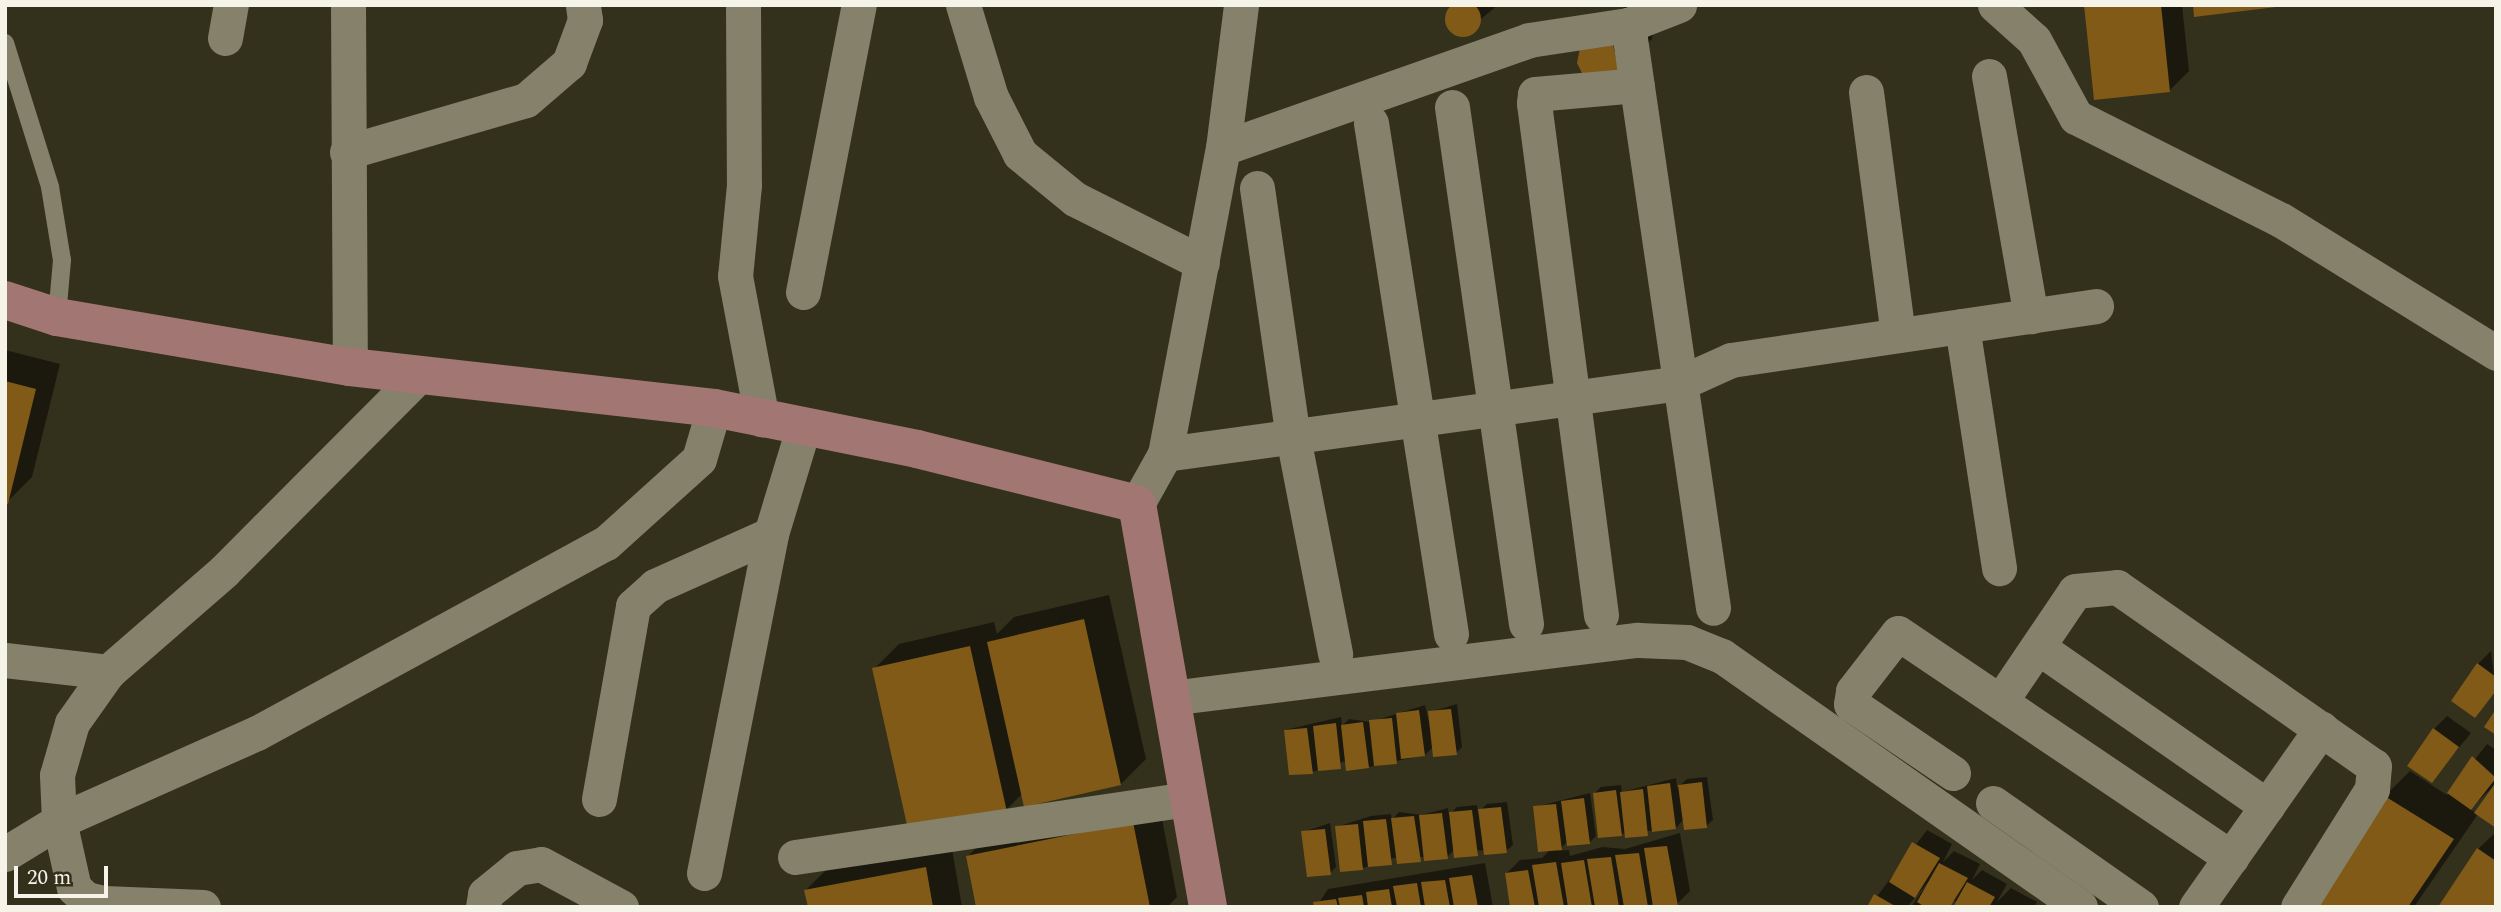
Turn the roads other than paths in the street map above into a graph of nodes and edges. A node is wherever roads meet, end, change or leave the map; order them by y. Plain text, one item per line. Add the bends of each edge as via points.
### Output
1 (348, 5) edge
2 (583, 5) edge
3 (743, 5) edge
4 (859, 5) edge
5 (963, 5) edge
6 (1241, 5) edge
7 (1679, 5) edge
8 (1995, 5) edge
9 (1628, 25) junction
10 (5, 43) edge
11 (1989, 76) dead end
12 (1637, 85) junction
13 (1866, 92) dead end
14 (1452, 107) dead end
15 (1371, 122) dead end
16 (1223, 148) junction
17 (346, 152) junction
18 (1257, 188) dead end
19 (1202, 263) junction
20 (803, 292) dead end
21 (5, 300) edge
22 (2096, 306) dead end
23 (2031, 316) junction
24 (57, 317) junction
25 (1962, 326) junction
26 (1898, 335) junction
27 (2496, 353) edge
28 (350, 367) junction
29 (419, 375) junction
30 (1680, 383) junction
31 (1573, 399) junction
32 (714, 408) junction
33 (1497, 410) junction
34 (762, 419) junction
35 (1418, 422) junction
36 (803, 429) junction
37 (1293, 438) junction
38 (1165, 454) junction
39 (1137, 504) junction
40 (771, 534) junction
41 (1999, 568) dead end
42 (1713, 608) dead end
43 (1601, 615) dead end
44 (1526, 624) dead end
45 (1451, 634) dead end
46 (2038, 647) junction
47 (1335, 654) dead end
48 (5, 660) edge
49 (108, 672) junction
50 (1170, 698) junction
51 (2002, 699) junction
52 (2321, 729) junction
53 (1953, 773) dead end
54 (599, 799) dead end
55 (1186, 799) junction
56 (1993, 803) dead end
57 (2267, 806) junction
58 (59, 821) junction
59 (5, 854) edge
60 (795, 857) dead end
61 (2231, 858) junction
62 (704, 873) dead end
63 (103, 905) edge
64 (2074, 905) edge
65 (203, 907) edge
66 (483, 907) edge
67 (621, 907) edge
68 (1208, 907) edge
69 (2141, 907) edge
70 (2196, 907) edge
71 (2298, 907) edge

1 - 17 street
2 - 17 street via 585,20 569,63 526,100
3 - 34 street via 744,184 735,276
4 - 20 street
5 - 19 street via 990,97 1020,154 1074,199
6 - 16 street
7 - 9 street
8 - 27 street via 2034,40 2076,117 2281,220
9 - 12 street
9 - 16 street via 1529,40
10 - 24 lane via 50,187 62,260
11 - 23 street
12 - 30 street
12 - 31 street via 1535,94
13 - 26 street
14 - 33 street
15 - 35 street
16 - 19 street
17 - 28 street
18 - 37 street
19 - 38 street
21 - 24 street
22 - 23 street
23 - 25 street
24 - 28 street
25 - 26 street
25 - 41 street
26 - 30 street via 1731,360
28 - 29 street
29 - 32 street
29 - 49 street via 224,570
30 - 31 street
30 - 42 street
31 - 33 street
31 - 43 street
32 - 34 street
32 - 58 street via 699,459 606,543 257,733
33 - 35 street
33 - 44 street
34 - 36 street
35 - 37 street
35 - 45 street
36 - 39 street via 917,449
36 - 40 street
37 - 38 street
37 - 47 street
38 - 39 street
39 - 50 street
40 - 54 street via 655,586 633,606
40 - 62 street
46 - 51 street
46 - 52 street via 2075,591 2117,587
46 - 57 street
48 - 49 street
49 - 58 street via 72,723 57,775
50 - 55 street
50 - 64 street via 1637,640 1687,642 1722,656
51 - 53 street via 1898,633 1853,691 1855,710
51 - 61 street
52 - 57 street
52 - 71 street via 2374,766 2376,774
55 - 60 street
55 - 68 street
56 - 69 street
57 - 61 street
58 - 59 street
58 - 63 street via 74,888 86,900
61 - 70 street
63 - 65 street
66 - 67 street via 485,894 517,868 541,863

